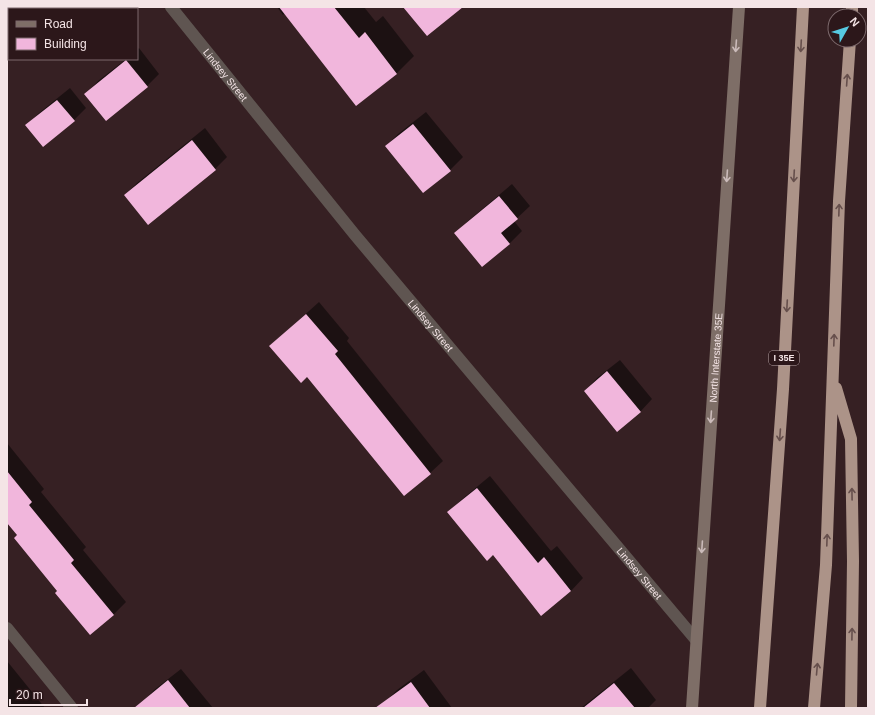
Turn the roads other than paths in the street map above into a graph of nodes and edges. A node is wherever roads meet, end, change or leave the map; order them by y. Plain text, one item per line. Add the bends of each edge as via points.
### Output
1 (171, 7) edge
2 (739, 7) edge
3 (803, 7) edge
4 (849, 48) edge
5 (833, 379) junction
6 (7, 628) edge
7 (696, 640) junction
8 (72, 708) edge
9 (692, 708) edge
10 (760, 708) edge
11 (814, 708) edge
12 (851, 708) edge

1 - 7 street, Lindsey Street via 355,235
2 -> 7 main road, North Interstate 35E
3 -> 10 highway, I 35E via 783,389
5 -> 4 highway via 839,201
11 -> 5 highway via 826,565
12 -> 5 highway via 851,439
6 - 8 street
7 - 9 main road, North Interstate 35E

